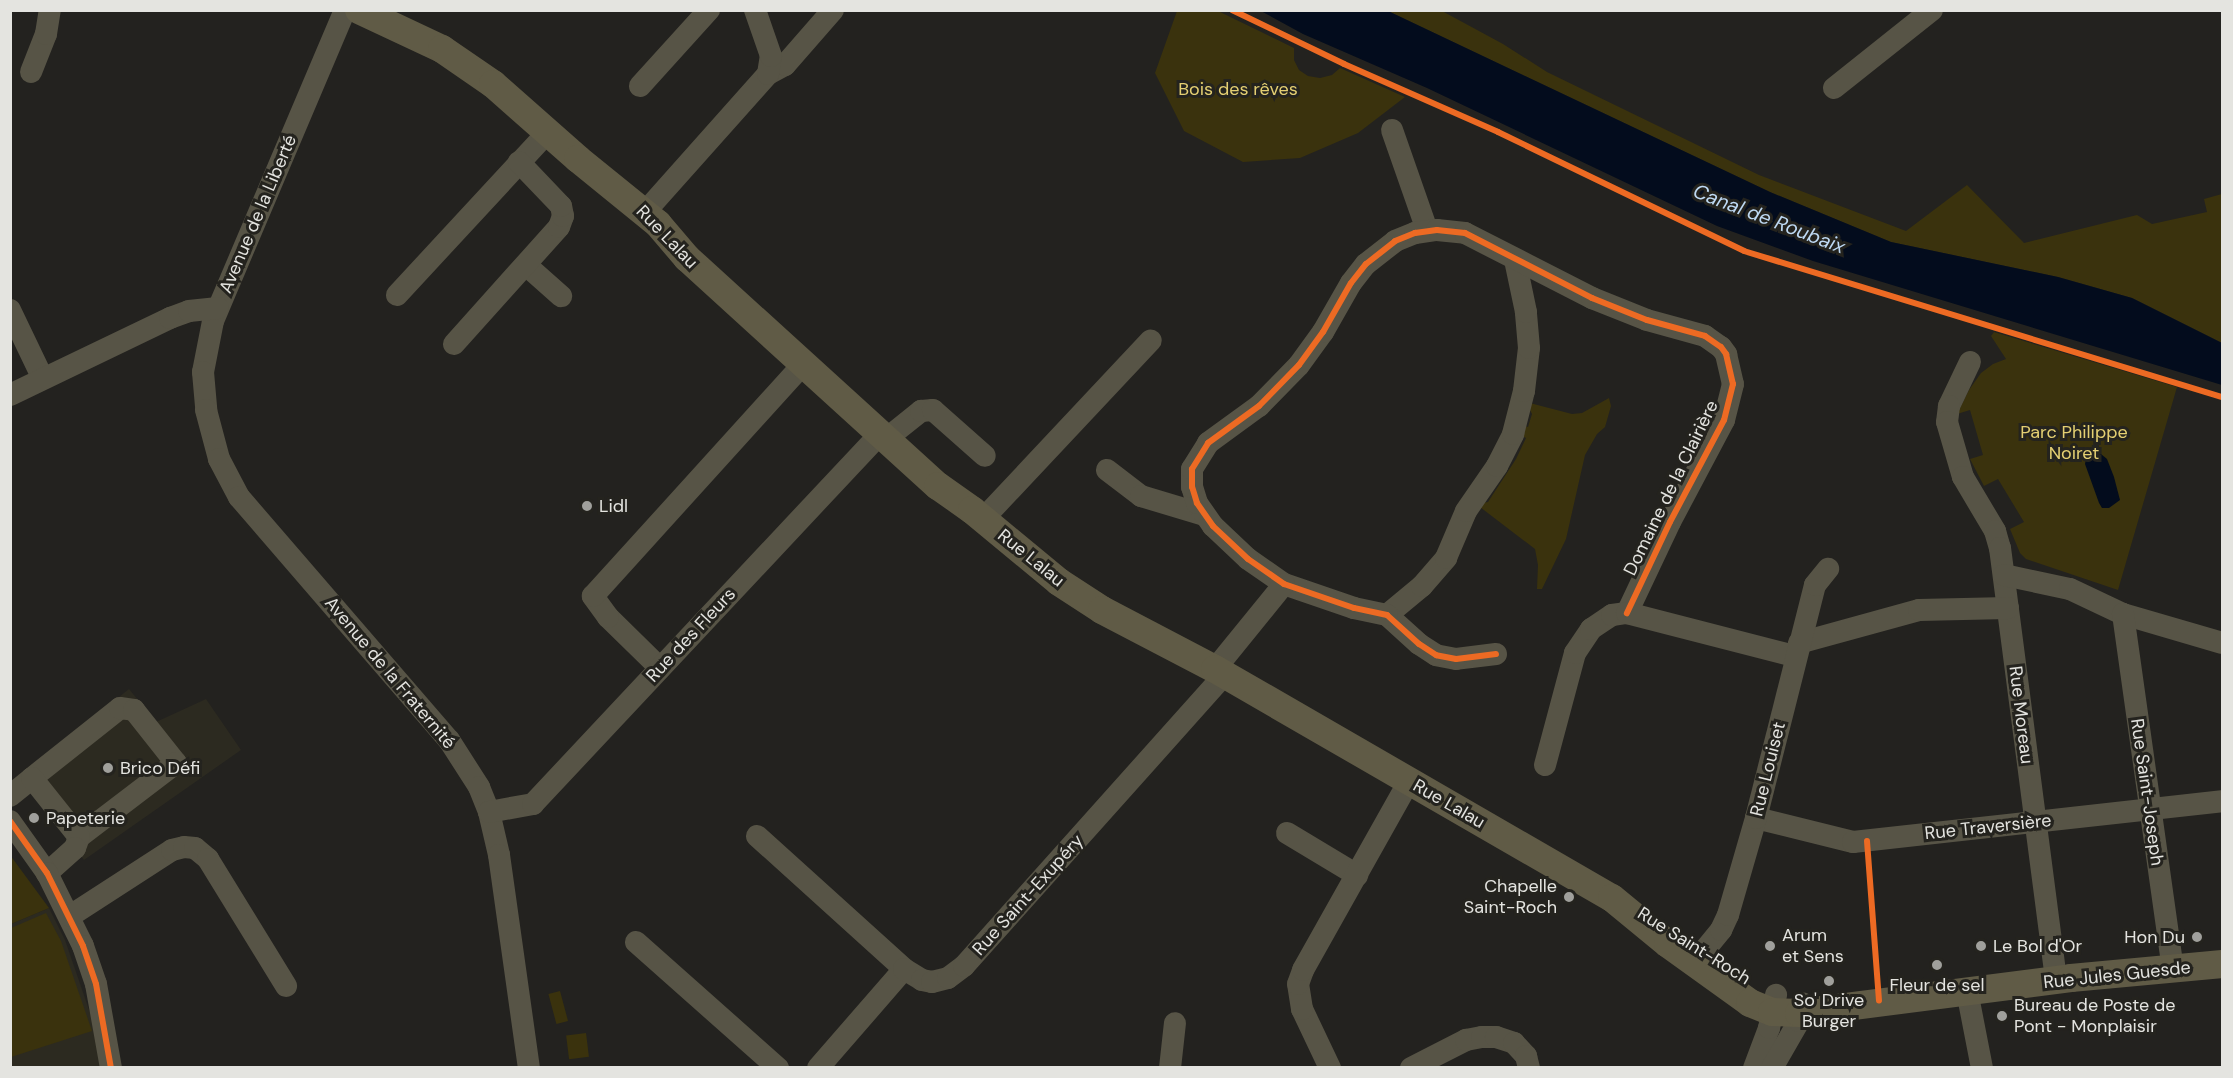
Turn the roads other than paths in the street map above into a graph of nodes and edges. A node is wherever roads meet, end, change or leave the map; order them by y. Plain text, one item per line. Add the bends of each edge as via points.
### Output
1 (50, 10) edge
2 (345, 10) edge
3 (359, 10) edge
4 (709, 10) edge
5 (755, 10) edge
6 (833, 10) edge
7 (1932, 10) edge
8 (31, 72) dead end
9 (768, 74) junction
10 (640, 86) dead end
11 (1834, 88) dead end
12 (1392, 130) dead end
13 (548, 132) junction
14 (523, 158) junction
15 (645, 212) junction
16 (1427, 230) junction
17 (1515, 260) junction
18 (526, 264) junction
19 (397, 295) dead end
20 (561, 296) dead end
21 (218, 308) junction
22 (10, 310) edge
23 (1151, 340) dead end
24 (454, 344) dead end
25 (1970, 362) dead end
26 (803, 364) junction
27 (44, 379) junction
28 (10, 395) edge
29 (883, 436) junction
30 (985, 456) dead end
31 (1107, 470) dead end
32 (1204, 515) junction
33 (982, 519) junction
34 (1828, 569) dead end
35 (2004, 574) junction
36 (1284, 584) junction
37 (2008, 608) junction
38 (1627, 613) junction
39 (2123, 614) junction
40 (1387, 615) junction
41 (2223, 643) edge
42 (1797, 649) junction
43 (1496, 654) dead end
44 (660, 668) junction
45 (1220, 672) junction
46 (1545, 765) dead end
47 (32, 778) junction
48 (1410, 781) junction
49 (10, 796) edge
50 (2223, 801) edge
51 (2149, 809) junction
52 (489, 812) junction
53 (1756, 818) junction
54 (10, 821) edge
55 (2035, 822) junction
56 (1287, 833) dead end
57 (757, 836) dead end
58 (79, 837) junction
59 (46, 873) junction
60 (1357, 875) junction
61 (1612, 898) joint
62 (70, 916) junction
63 (636, 942) dead end
64 (1699, 957) junction
65 (2223, 964) edge
66 (904, 969) junction
67 (2173, 969) junction
68 (2056, 981) junction
69 (286, 986) dead end
70 (1967, 991) junction
71 (1788, 1006) junction
72 (1175, 1023) dead end
73 (1761, 1066) edge
74 (111, 1068) edge
75 (529, 1068) edge
76 (778, 1068) edge
77 (818, 1068) edge
78 (1170, 1068) edge
79 (1330, 1068) edge
80 (1412, 1068) edge
81 (1529, 1068) edge
82 (1982, 1068) edge

1 - 8 street via 46,34
2 - 21 street, Avenue de la Liberté
3 - 13 main road, Rue Lalau via 458,59
4 - 10 street
5 - 9 street via 769,46
6 - 9 street via 785,64
7 - 11 street
9 - 15 street
12 - 16 street
13 - 14 street
13 - 15 main road, Rue Lalau
14 - 18 street via 556,197 563,216 559,227
14 - 19 street
15 - 26 main road, Rue Lalau via 687,258
16 - 17 street, Domaine de la Clairière via 1465,233
16 - 32 street, Domaine de la Clairière via 1395,241 1366,264 1299,365 1259,405 1208,443 1192,469 1192,487
17 - 38 street, Domaine de la Clairière via 1612,307 1705,336 1721,347 1730,362 1733,384 1724,420
17 - 40 street via 1526,312 1528,348 1524,391 1513,434 1497,466 1466,511 1446,558 1422,586
18 - 20 street
18 - 24 street
21 - 27 street, Avenue de la Liberté via 170,318
21 - 52 street, Avenue de la Fraternité via 207,347 204,390 211,435 227,479 449,740 472,775
22 - 27 street
23 - 33 street
25 - 35 street, Rue Moreau via 1949,406 1947,422 1967,486 1998,540
26 - 29 main road, Rue Lalau
26 - 44 street via 593,596 608,617
27 - 28 street, Avenue de la Liberté
29 - 30 street, Rue des Fleurs via 921,411 933,410
29 - 33 main road, Rue Lalau
29 - 44 street, Rue des Fleurs
31 - 32 street, Domaine de la Clairière via 1141,496
32 - 36 street, Domaine de la Clairière via 1248,559
33 - 45 main road, Rue Lalau via 1069,589
34 - 42 street, Rue Louiset via 1815,585
35 - 37 street, Rue Moreau
35 - 39 street via 2070,589
36 - 40 street, Domaine de la Clairière
36 - 45 street
37 - 42 street via 1919,610
37 - 55 street, Rue Moreau
38 - 42 street
38 - 46 street via 1604,619 1580,644
39 - 41 street
39 - 51 street, Rue Saint-Joseph
40 - 43 street, Domaine de la Clairière via 1436,655 1456,659
42 - 53 street, Rue Louiset
44 - 52 street, Rue des Fleurs via 532,804
45 - 48 main road, Rue Lalau
45 - 66 street, Rue Saint-Exupéry via 964,966 948,978 932,982
47 - 49 street
47 - 58 street
47 - 58 street via 120,708 134,710 176,763
48 - 60 street
48 - 61 main road, Rue Lalau
50 - 51 street, Rue Traversière
51 - 55 street, Rue Traversière
51 - 67 street, Rue Saint-Joseph
52 - 75 street, Avenue de la Fraternité via 500,855
53 - 55 street, Rue Traversière via 1853,842
53 - 64 street, Rue Louiset via 1728,915
54 - 59 street
55 - 68 street, Rue Moreau
56 - 60 street
57 - 66 street
58 - 59 street via 75,848
59 - 62 street
60 - 79 street via 1298,984 1302,1009
61 - 64 main road, Rue Saint-Roch via 1644,914
62 - 69 street via 172,850 195,848 208,859
62 - 74 street via 92,970
63 - 76 street
64 - 71 main road, Rue Saint-Roch
65 - 67 main road, Rue Jules Guesde
66 - 77 street
67 - 68 main road, Rue Jules Guesde
68 - 70 main road, Rue Jules Guesde
70 - 71 main road, Rue Jules Guesde via 1833,1006
70 - 82 street
71 - 73 street
72 - 78 street
80 - 81 street via 1466,1040 1488,1037 1514,1043 1526,1056

